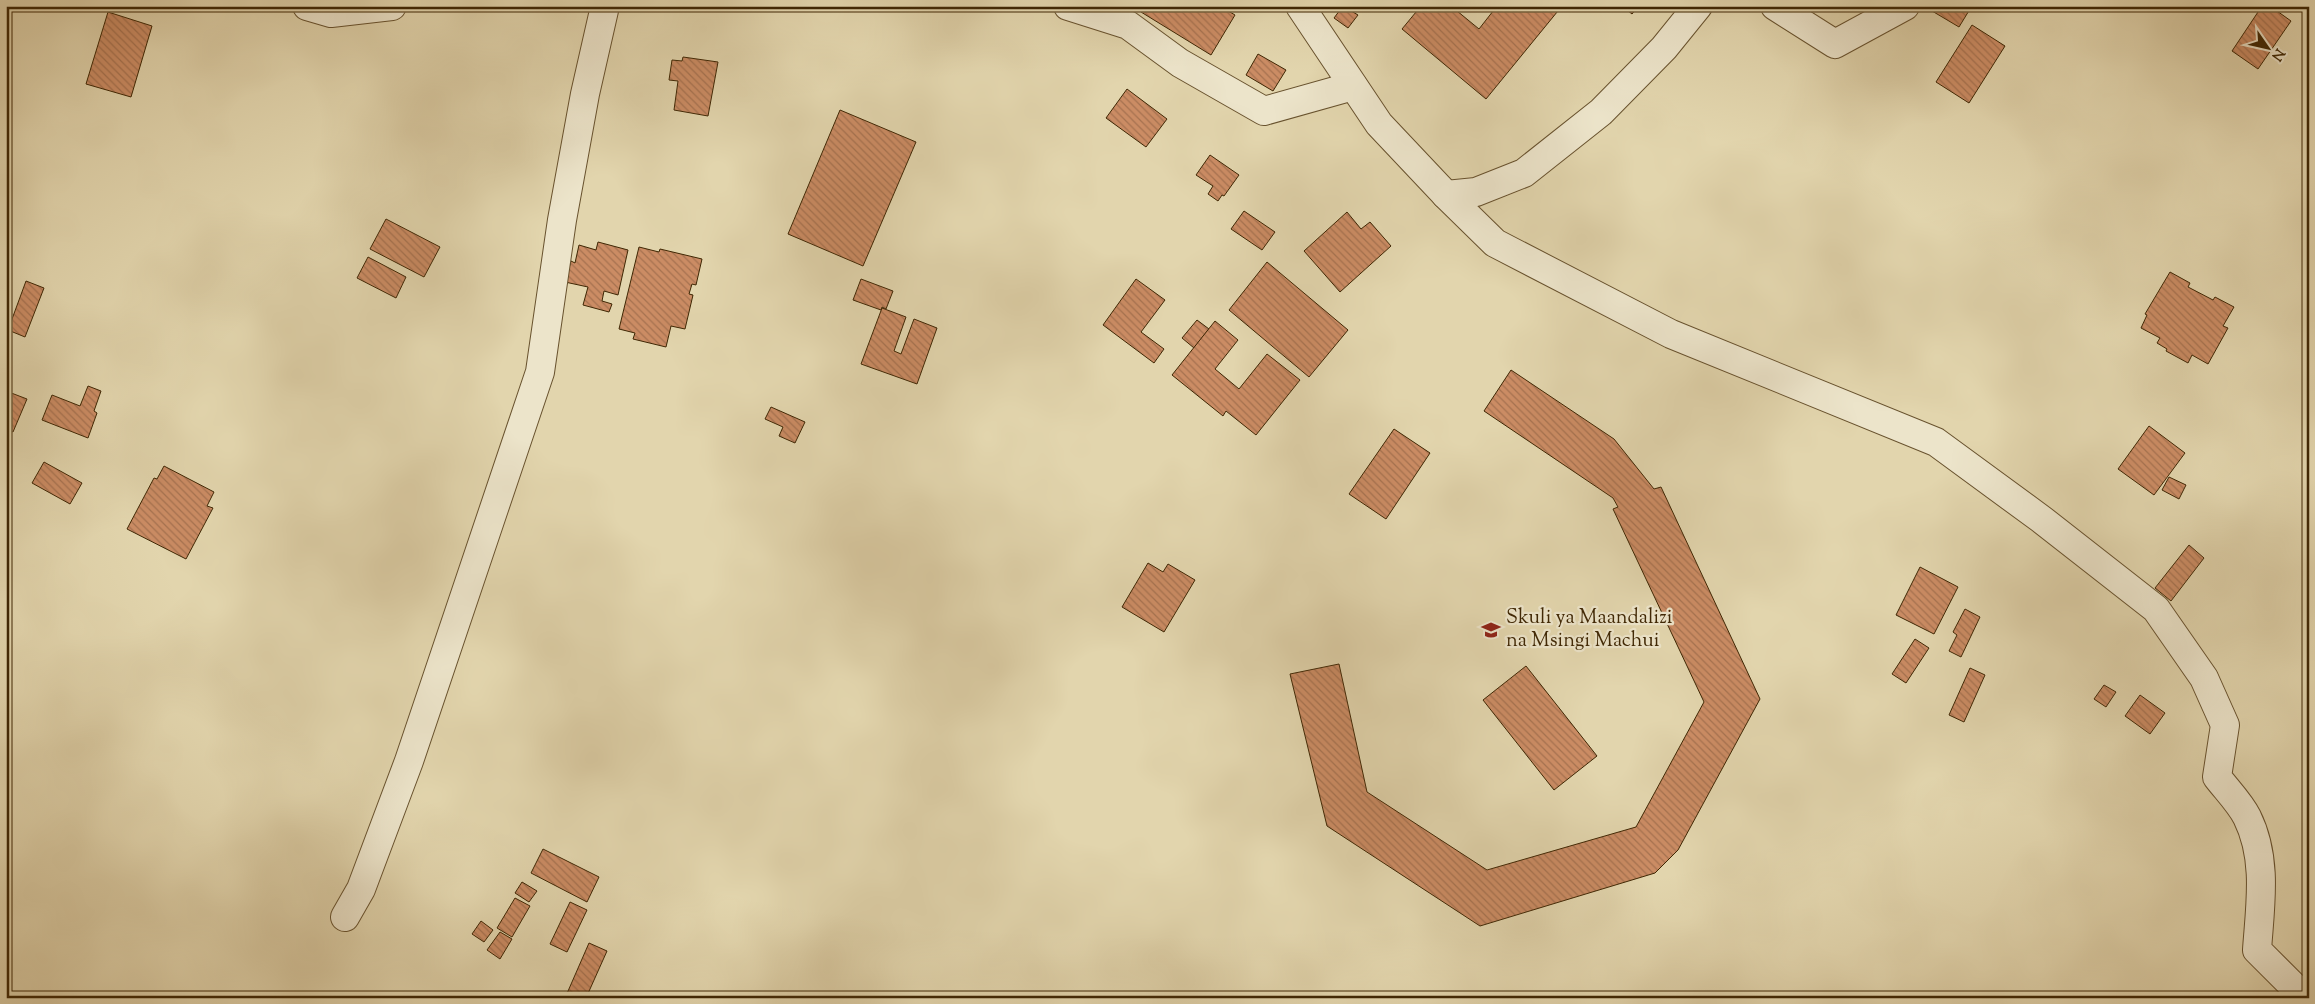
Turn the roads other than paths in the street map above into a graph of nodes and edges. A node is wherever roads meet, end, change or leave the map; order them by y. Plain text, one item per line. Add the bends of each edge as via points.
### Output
1 (307, 6) edge
2 (392, 6) edge
3 (605, 6) edge
4 (1068, 6) edge
5 (1109, 6) edge
6 (1300, 6) edge
7 (1698, 6) edge
8 (1774, 6) edge
9 (1906, 6) edge
10 (1128, 25) junction
11 (1353, 86) junction
12 (1446, 196) junction
13 (345, 917) dead end
14 (2306, 998) edge

1 - 2 street via 331,13
3 - 13 street via 562,220 540,372 409,761 361,888
4 - 10 street
5 - 10 street
6 - 11 street
7 - 12 street via 1664,48 1601,112 1524,173 1476,192
8 - 9 street via 1835,44
10 - 11 street via 1180,63 1264,111
11 - 12 street via 1379,124
12 - 14 street via 1495,243 1671,334 1936,442 2156,609 2204,678 2225,725 2217,777 2247,817 2260,859 2257,950

